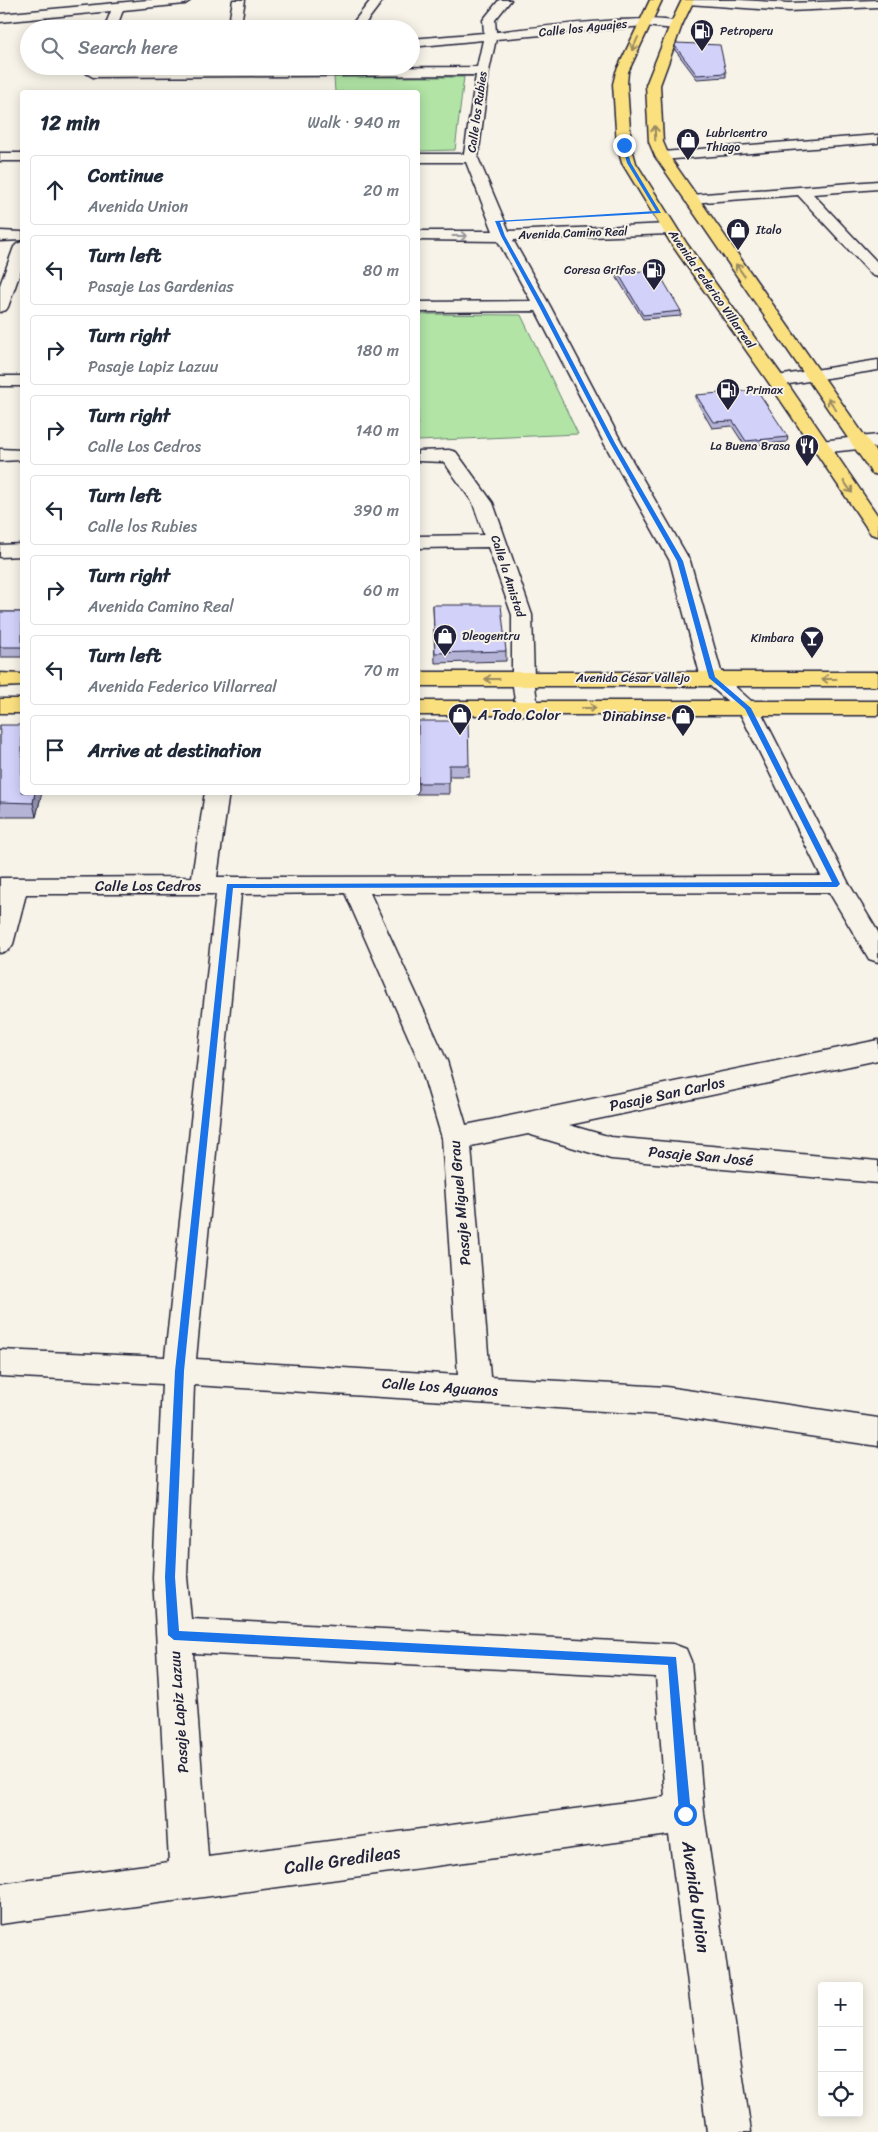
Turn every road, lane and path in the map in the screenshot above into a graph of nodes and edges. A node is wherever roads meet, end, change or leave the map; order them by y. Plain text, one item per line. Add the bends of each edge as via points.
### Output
1 (185, 0) edge
2 (239, 0) edge
3 (377, 0) edge
4 (505, 0) edge
5 (656, 0) edge
6 (688, 0) edge
7 (878, 3) edge
8 (119, 5) junction
9 (0, 18) edge
10 (113, 20) edge
11 (236, 20) edge
12 (361, 20) edge
13 (644, 22) junction
14 (676, 25) junction
15 (490, 37) junction
16 (420, 42) edge
17 (420, 71) edge
18 (483, 71) junction
19 (92, 75) edge
20 (220, 75) edge
21 (620, 84) junction
22 (653, 85) junction
23 (88, 86) dead end
24 (216, 86) dead end
25 (878, 140) edge
26 (662, 156) junction
27 (0, 157) edge
28 (20, 157) edge
29 (420, 158) edge
30 (471, 158) junction
31 (878, 184) edge
32 (802, 191) junction
33 (691, 199) junction
34 (659, 212) junction
35 (640, 213) dead end
36 (516, 220) dead end
37 (0, 221) edge
38 (20, 221) edge
39 (477, 221) dead end
40 (500, 228) junction
41 (669, 229) junction
42 (0, 236) edge
43 (20, 236) edge
44 (420, 236) edge
45 (20, 255) edge
46 (878, 272) edge
47 (542, 306) junction
48 (420, 307) edge
49 (5, 308) edge
50 (878, 365) edge
51 (812, 375) junction
52 (0, 381) edge
53 (20, 381) edge
54 (777, 381) junction
55 (878, 441) edge
56 (859, 444) junction
57 (820, 447) junction
58 (0, 454) edge
59 (20, 455) edge
60 (420, 456) edge
61 (878, 469) edge
62 (878, 530) edge
63 (497, 541) junction
64 (420, 542) edge
65 (20, 550) edge
66 (0, 551) edge
67 (712, 678) junction
68 (420, 679) edge
69 (523, 679) junction
70 (878, 679) edge
71 (0, 680) edge
72 (20, 680) edge
73 (0, 706) edge
74 (20, 706) edge
75 (420, 708) edge
76 (527, 708) junction
77 (748, 708) junction
78 (878, 708) edge
79 (217, 795) edge
80 (837, 884) junction
81 (354, 885) junction
82 (8, 886) edge
83 (216, 886) junction
84 (0, 944) edge
85 (878, 953) edge
86 (878, 1050) edge
87 (528, 1123) junction
88 (456, 1138) junction
89 (878, 1172) edge
90 (0, 1364) edge
91 (179, 1371) junction
92 (475, 1390) junction
93 (878, 1432) edge
94 (174, 1635) junction
95 (685, 1814) junction
96 (190, 1880) junction
97 (0, 1904) edge
98 (730, 2132) edge

1 - 8 street
2 - 11 street
3 - 12 street
4 - 15 street, Calle los Rubies via 489,20
5 - 13 main road, Avenida Federico Villarreal
6 - 7 street via 788,8
6 - 14 main road
8 - 9 street
8 - 10 street
13 - 14 street, Calle los Aguajes
13 - 15 street, Calle los Aguajes
13 -> 21 main road, Avenida Federico Villarreal
14 - 22 main road
15 - 16 street
15 - 18 street, Calle los Rubies
17 - 18 street
18 - 30 street, Calle los Rubies
19 - 23 street
20 - 24 street
21 - 22 main road
21 - 34 main road, Avenida Federico Villarreal via 624,145 629,163
26 -> 22 main road via 656,142
25 - 26 street
26 - 33 main road
27 - 28 street
29 - 30 street
30 - 40 street, Calle los Rubies
31 - 32 street
32 - 33 street
32 - 46 street
51 -> 33 main road
34 - 35 street, Avenida Camino Real
34 - 41 main road, Avenida Federico Villarreal
36 - 40 street, Avenida Camino Real
37 - 38 street
39 - 40 street, Avenida Camino Real
40 - 41 street, Avenida Camino Real
44 -> 40 street, Avenida Camino Real
40 - 47 street, Calle los Rubies
41 - 54 main road, Avenida Federico Villarreal
42 - 43 street
45 - 49 street
47 - 48 street
47 - 67 street, Calle los Rubies via 612,443 680,561
50 - 51 street
51 - 54 street
56 -> 51 main road
52 - 53 street
54 - 57 main road, Avenida Federico Villarreal
55 - 56 street
56 - 57 street
56 - 61 main road
57 -> 62 main road, Avenida Federico Villarreal
58 - 59 street
60 - 63 street, Calle la Amistad via 449,456 483,503
63 - 64 street
63 - 69 street, Calle la Amistad via 522,615
65 - 66 street
67 - 69 main road, Avenida César Vallejo
70 -> 67 main road, Avenida César Vallejo
67 - 77 street
69 -> 68 main road, Avenida César Vallejo
69 - 76 street, Calle la Amistad
71 - 72 main road
73 - 74 main road
75 - 76 main road
76 -> 77 main road
77 - 78 main road
77 - 80 street
79 - 83 street, Pasaje Lapiz Lazuu
80 - 81 street, Calle Los Cedros
80 - 85 street
81 - 83 street, Calle Los Cedros
81 - 88 street, Pasaje Miguel Grau via 433,1061
82 - 83 street, Calle Los Cedros
82 - 84 street
83 - 91 street, Pasaje Lapiz Lazuu
86 - 87 street, Pasaje San Carlos
87 - 88 street, Pasaje San Carlos
87 - 89 street, Pasaje San José via 611,1148
88 - 92 street, Pasaje Miguel Grau
90 - 91 street, Calle Los Aguanos
91 - 92 street, Calle Los Aguanos
91 - 94 street, Pasaje Lapiz Lazuu via 170,1577
92 - 93 street, Calle Los Aguanos via 666,1402
94 - 95 street, Avenida Union via 673,1661
94 - 96 street, Pasaje Lapiz Lazuu
95 - 96 street, Calle Gredileas
95 - 98 street, Avenida Union
96 - 97 street, Calle Gredileas

